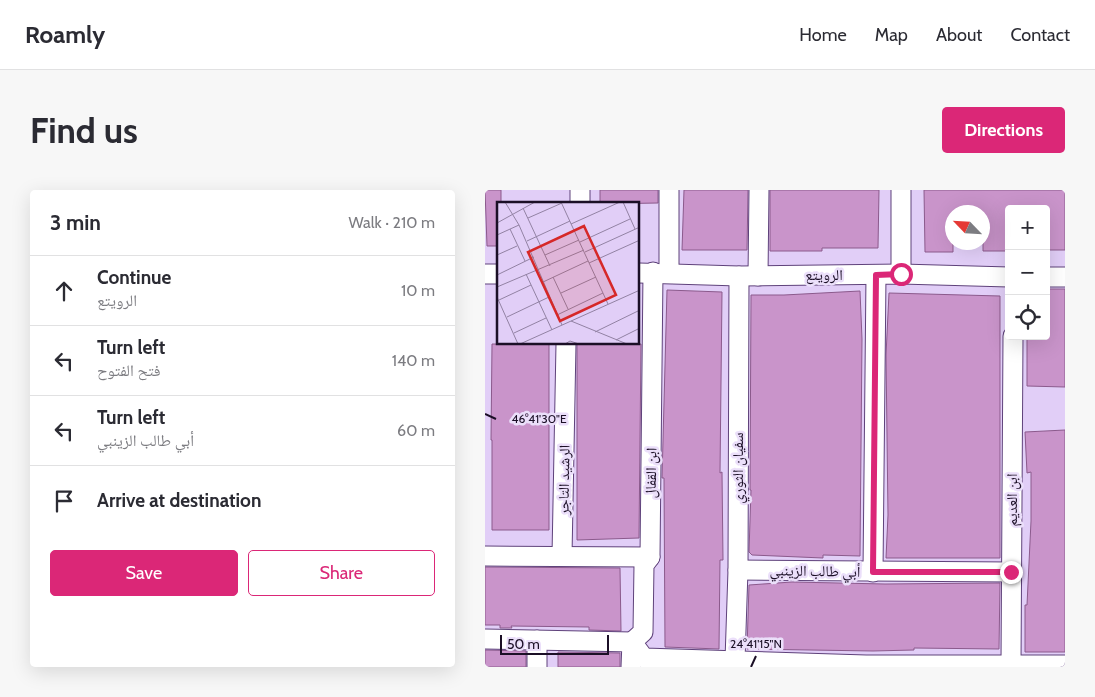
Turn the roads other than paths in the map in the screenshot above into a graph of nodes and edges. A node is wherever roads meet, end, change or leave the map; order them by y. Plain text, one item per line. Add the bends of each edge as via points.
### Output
1 (669, 190) edge
2 (759, 190) edge
3 (901, 190) edge
4 (654, 273) edge
5 (901, 274) junction
6 (876, 275) junction
7 (739, 276) junction
8 (758, 276) junction
9 (1005, 276) edge
10 (1065, 276) edge
11 (1050, 277) edge
12 (1013, 340) edge
13 (566, 345) edge
14 (485, 556) edge
15 (563, 556) junction
16 (650, 557) junction
17 (738, 570) junction
18 (873, 572) junction
19 (1011, 572) junction
20 (485, 639) edge
21 (537, 640) junction
22 (631, 642) junction
23 (735, 660) junction
24 (1011, 664) junction
25 (1065, 665) edge
26 (866, 666) edge
27 (537, 667) edge
28 (631, 667) edge

1 - 4 street, ابن القفال
2 - 8 street
3 - 5 street
4 - 7 street, الرويتع
4 - 16 street, ابن القفال
5 - 6 street, الرويتع
5 - 9 street, الرويتع
6 - 8 street, الرويتع
6 - 18 street
7 - 8 street, الرويتع
7 - 17 street, سفيان الثوري
10 - 11 street
12 - 19 street, ابن العديم
13 - 15 street, الرشيد التاجر
14 - 15 street
15 - 16 street
16 - 22 street, ابن القفال via 644,565 643,632
17 - 18 street, أبي طالب الزينبي
17 - 23 street, سفيان الثوري
18 - 19 street, أبي طالب الزينبي
19 - 24 street, ابن العديم
20 - 21 street
21 - 22 street
21 - 27 street
22 - 23 street via 644,658
22 - 28 street
23 - 26 street
24 - 25 street
24 - 26 street

